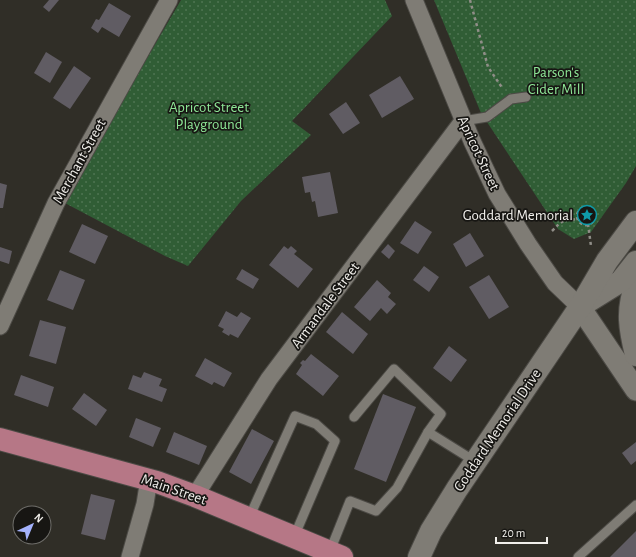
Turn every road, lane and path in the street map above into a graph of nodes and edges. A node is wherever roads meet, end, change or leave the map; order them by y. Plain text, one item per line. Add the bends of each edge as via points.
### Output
1 (169, 0) edge
2 (414, 0) edge
3 (470, 0) edge
4 (526, 97) dead end
5 (510, 99) junction
6 (463, 121) junction
7 (579, 220) junction
8 (636, 222) edge
9 (588, 224) junction
10 (552, 231) dead end
11 (591, 246) dead end
12 (636, 262) edge
13 (636, 285) edge
14 (580, 306) junction
15 (0, 326) edge
16 (636, 355) edge
17 (636, 390) edge
18 (354, 417) dead end
19 (428, 432) junction
20 (0, 439) edge
21 (476, 462) junction
22 (149, 480) junction
23 (195, 496) junction
24 (636, 504) edge
25 (250, 518) junction
26 (294, 538) junction
27 (336, 554) edge
28 (130, 557) edge
29 (419, 557) edge
30 (578, 557) edge

1 - 15 street, Merchant Street via 56,203
2 - 6 street, Apricot Street
3 - 5 path via 488,67
4 - 5 lane
5 - 6 lane via 487,117
6 - 14 street, Apricot Street via 505,208 555,283
6 - 23 street, Armandale Street via 269,379
7 - 9 path
7 - 9 path via 578,214 581,209 592,209 594,219
7 - 10 path via 563,220
8 - 14 main road, Goddard Memorial Drive via 607,261
9 - 11 path
12 - 14 main road, Goddard Memorial Drive via 621,281
13 - 16 main road via 629,320
14 - 17 street, Apricot Street
14 - 21 main road, Goddard Memorial Drive
18 - 19 lane via 394,369 441,414
19 - 21 lane
19 - 27 lane via 397,488 376,510 350,501
20 - 22 highway, Main Street
21 - 29 main road, Goddard Memorial Drive via 431,531
22 - 23 highway, Main Street
22 - 28 street
23 - 25 highway, Main Street
24 - 30 lane
25 - 26 highway, Main Street
25 - 26 lane via 295,416 316,424 335,441
26 - 27 highway, Main Street

